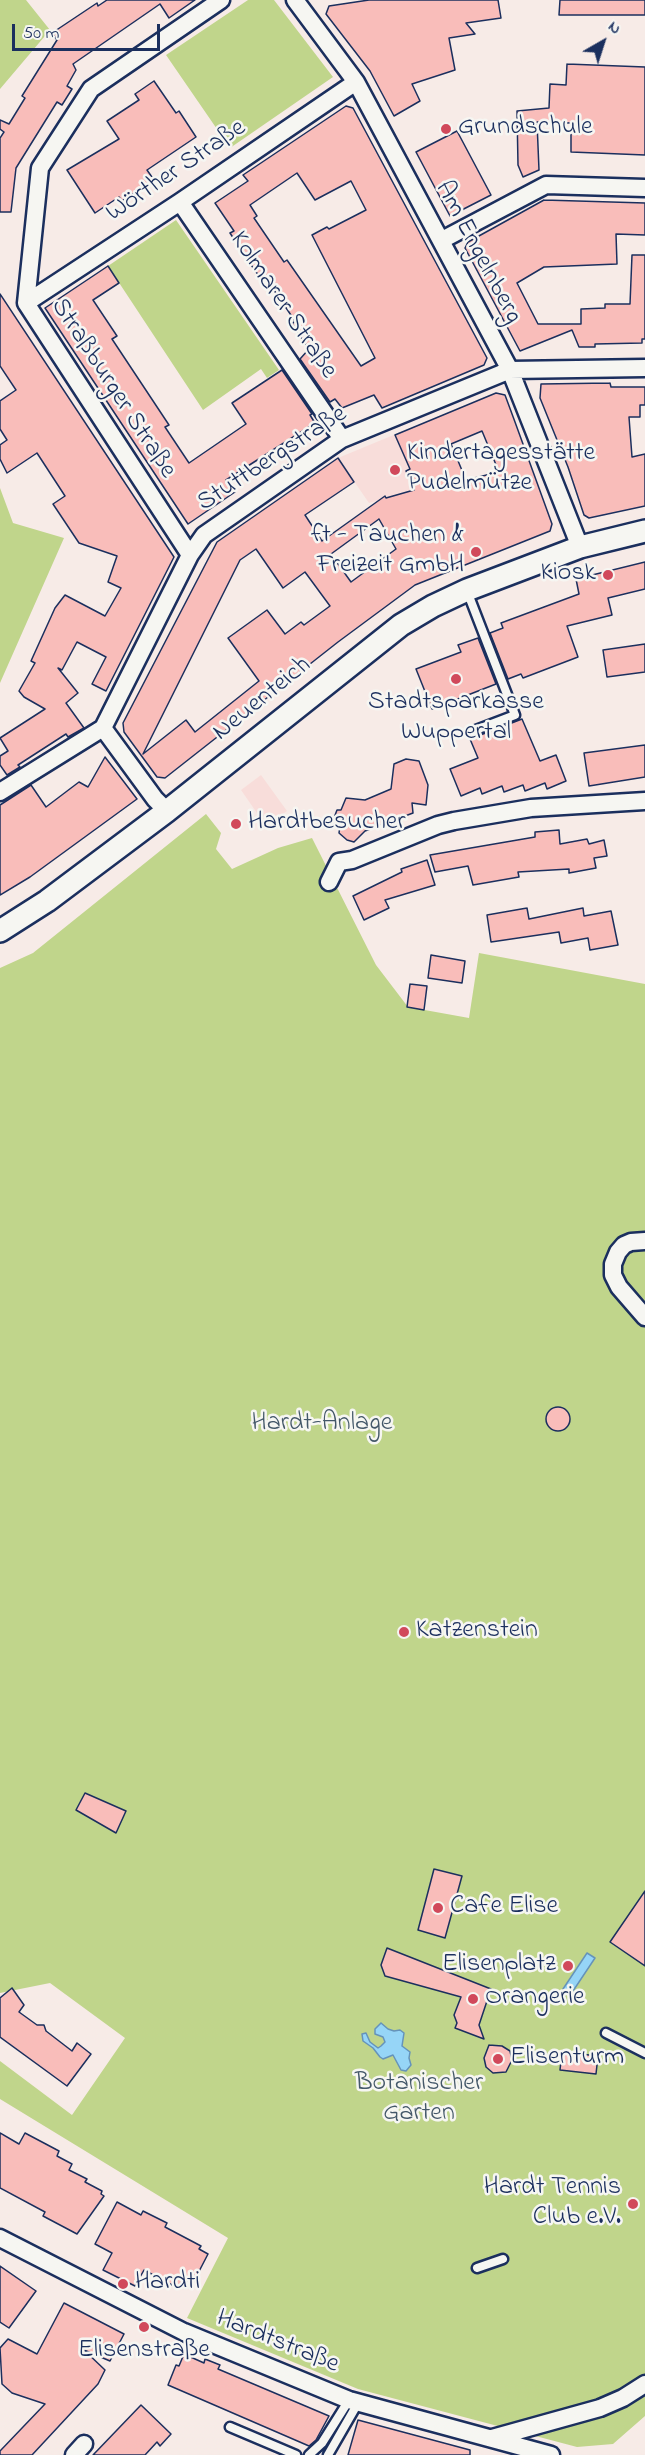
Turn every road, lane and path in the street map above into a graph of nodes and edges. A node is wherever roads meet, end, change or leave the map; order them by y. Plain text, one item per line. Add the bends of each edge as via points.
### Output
1 (221, 0) edge
2 (295, 0) edge
3 (356, 82) junction
4 (645, 188) edge
5 (180, 202) junction
6 (442, 240) junction
7 (26, 303) junction
8 (645, 368) edge
9 (510, 370) junction
10 (342, 439) junction
11 (645, 531) edge
12 (579, 547) junction
13 (190, 555) junction
14 (467, 590) junction
15 (103, 728) junction
16 (473, 731) dead end
17 (0, 792) edge
18 (645, 801) edge
19 (168, 812) junction
20 (328, 882) dead end
21 (0, 931) edge
22 (645, 1241) edge
23 (645, 1317) edge
24 (606, 2033) dead end
25 (645, 2053) edge
26 (0, 2238) edge
27 (503, 2259) dead end
28 (477, 2268) dead end
29 (645, 2384) edge
30 (353, 2402) junction
31 (230, 2427) dead end
32 (491, 2439) junction
33 (296, 2455) edge
34 (309, 2455) edge
35 (328, 2455) edge
36 (551, 2455) edge

1 - 7 street, Straßburger Straße via 91,89 40,168
2 - 3 street, Am Engelnberg
3 - 5 street, Wörther Straße
3 - 6 street, Am Engelnberg
4 - 6 street via 546,185
5 - 7 street, Wörther Straße
5 - 10 street, Kolmarer Straße
6 - 9 street, Am Engelnberg
7 - 13 street, Straßburger Straße
8 - 9 street, Stuttbergstraße
9 - 10 street, Stuttbergstraße
9 - 12 street, Am Engelnberg
10 - 13 street, Stuttbergstraße via 204,535
11 - 12 street, Neuenteich
12 - 14 street, Neuenteich
13 - 15 street, Stuttbergstraße
14 - 16 lane via 515,715
14 - 19 street, Neuenteich via 384,637
15 - 17 street
15 - 19 street
18 - 20 street via 531,808 438,825 339,862
19 - 21 street, Neuenteich
22 - 23 street via 624,1245 613,1264 613,1275
24 - 25 lane
26 - 30 street, Hardtstraße via 184,2332
27 - 28 lane
29 - 32 street via 600,2408
30 - 32 street, Hardtstraße
30 - 34 lane
30 - 35 lane
31 - 33 lane
32 - 36 street, Hardtstraße

